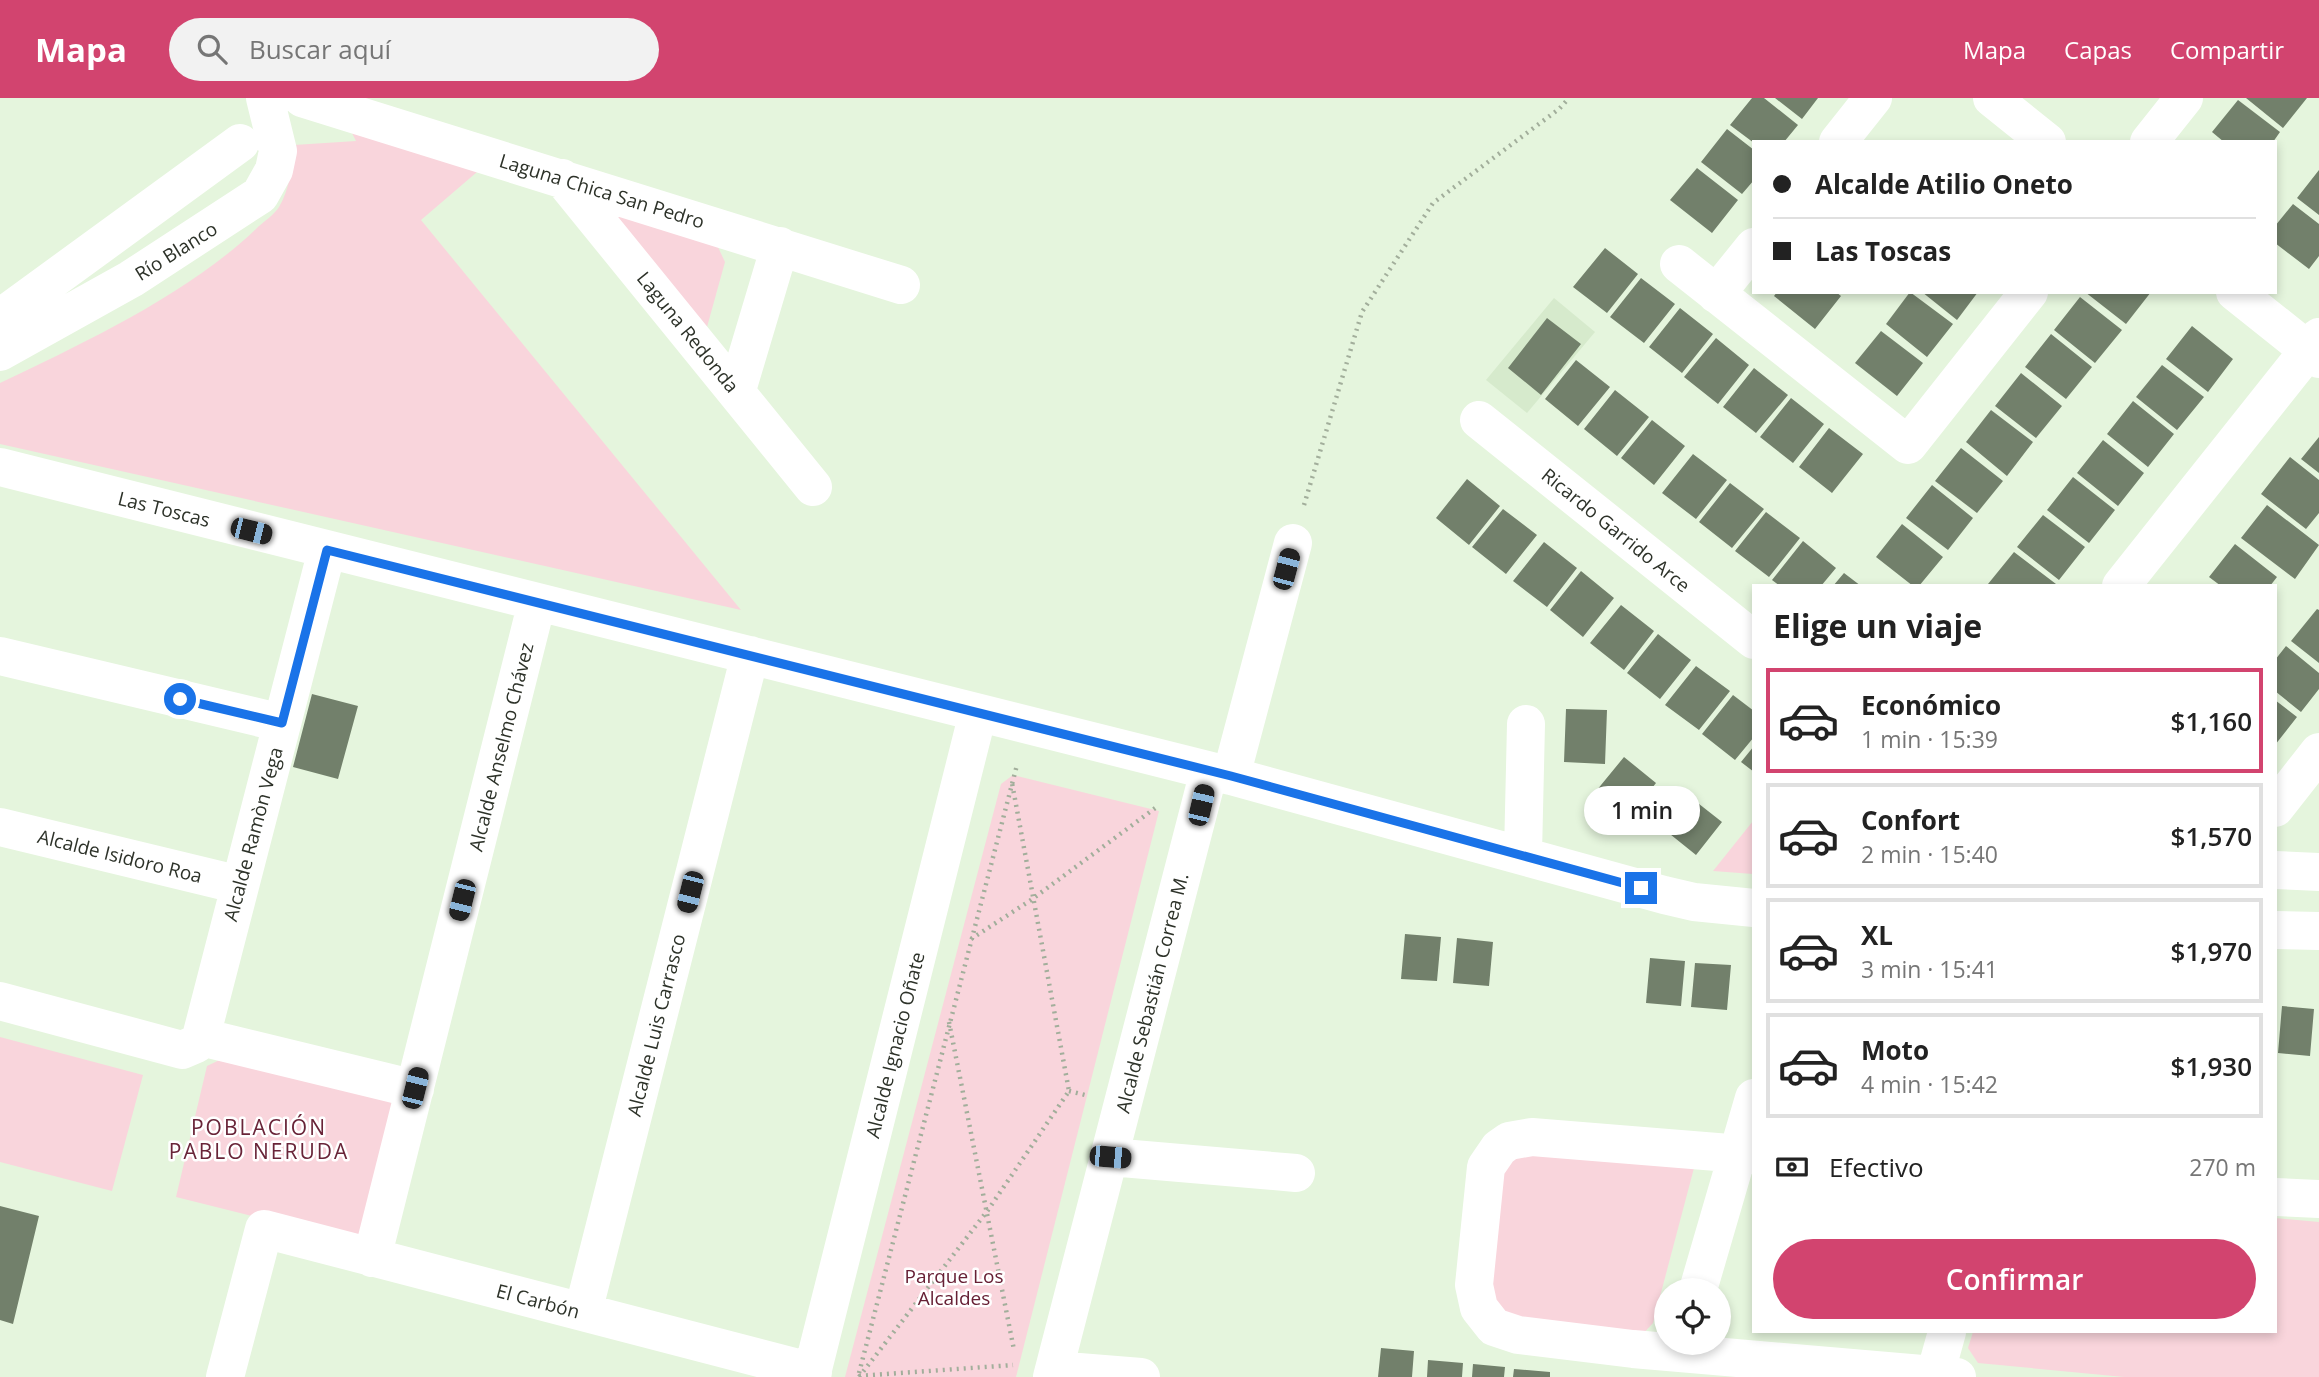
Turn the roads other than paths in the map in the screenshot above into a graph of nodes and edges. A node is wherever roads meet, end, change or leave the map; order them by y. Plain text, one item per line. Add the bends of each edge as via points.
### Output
1 (265, 98) edge
2 (302, 98) edge
3 (1873, 98) edge
4 (1992, 98) edge
5 (2184, 98) edge
6 (1840, 140) edge
7 (2044, 140) edge
8 (2151, 140) edge
9 (240, 144) dead end
10 (562, 178) junction
11 (780, 246) junction
12 (1752, 249) edge
13 (1679, 264) dead end
14 (901, 285) dead end
15 (1716, 294) junction
16 (2027, 294) edge
17 (2238, 294) edge
18 (0, 318) edge
19 (2315, 349) edge
20 (0, 352) edge
21 (737, 390) junction
22 (1479, 420) dead end
23 (0, 467) edge
24 (813, 487) dead end
25 (1293, 543) road end
26 (327, 550) junction
27 (2123, 584) edge
28 (537, 602) junction
29 (1752, 637) edge
30 (750, 655) junction
31 (0, 656) edge
32 (978, 713) junction
33 (282, 723) junction
34 (1526, 724) dead end
35 (2319, 752) edge
36 (1220, 774) junction
37 (2277, 805) edge
38 (0, 827) edge
39 (1523, 854) junction
40 (2277, 870) edge
41 (2319, 872) edge
42 (240, 885) junction
43 (1752, 908) edge
44 (2277, 930) edge
45 (2319, 931) edge
46 (0, 1001) edge
47 (201, 1037) junction
48 (415, 1088) junction
49 (1752, 1111) edge
50 (1745, 1155) edge
51 (1110, 1157) junction
52 (1296, 1173) dead end
53 (2277, 1197) edge
54 (2319, 1199) edge
55 (372, 1258) junction
56 (1702, 1278) edge
57 (583, 1312) junction
58 (1947, 1333) edge
59 (1684, 1357) edge
60 (1053, 1374) edge
61 (812, 1375) edge
62 (1946, 1376) edge
63 (225, 1377) edge
64 (1141, 1377) edge

1 - 20 street, Río Blanco via 278,151 260,195 131,279
2 - 10 street, Laguna Chica San Pedro
3 - 6 street
4 - 7 street
5 - 8 street
9 - 18 street
10 - 11 street, Laguna Chica San Pedro
10 - 21 street, Laguna Redonda
11 - 14 street, Laguna Chica San Pedro
11 - 21 street
12 - 15 street
13 - 15 street
15 - 16 street via 1908,445
17 - 19 street
19 - 27 street
21 - 24 street, Laguna Redonda
22 - 29 street, Ricardo Garrido Arce
23 - 26 street, Las Toscas
25 - 36 street, Alcalde Sebastián Correa M.
26 - 28 street, Las Toscas
26 - 33 street, Alcalde Ramòn Vega
28 - 30 street, Las Toscas
28 - 48 street, Alcalde Anselmo Chávez
30 - 32 street, Las Toscas
30 - 57 street, Alcalde Luis Carrasco
31 - 33 street
32 - 36 street, Las Toscas
32 - 61 street, Alcalde Ignacio Oñate
33 - 42 street, Alcalde Ramòn Vega
34 - 39 street
35 - 37 street
36 - 39 street, Las Toscas
36 - 51 street, Alcalde Sebastián Correa M.
38 - 42 street, Alcalde Isidoro Roa
39 - 43 street, Las Toscas via 1674,898
40 - 41 street
42 - 47 street, Alcalde Ramòn Vega
44 - 45 street
46 - 47 street via 182,1050
47 - 48 street
48 - 55 street, Alcalde Anselmo Chávez
49 - 50 street
50 - 56 street
50 - 59 street via 1532,1137 1509,1141 1486,1167 1474,1285 1479,1308 1494,1327 1518,1335
51 - 52 street
51 - 60 street, Alcalde Sebastián Correa M.
53 - 54 street
55 - 57 street, El Carbón
55 - 63 street, El Carbón via 264,1229
57 - 61 street, El Carbón
58 - 62 street
59 - 62 street
60 - 64 street

